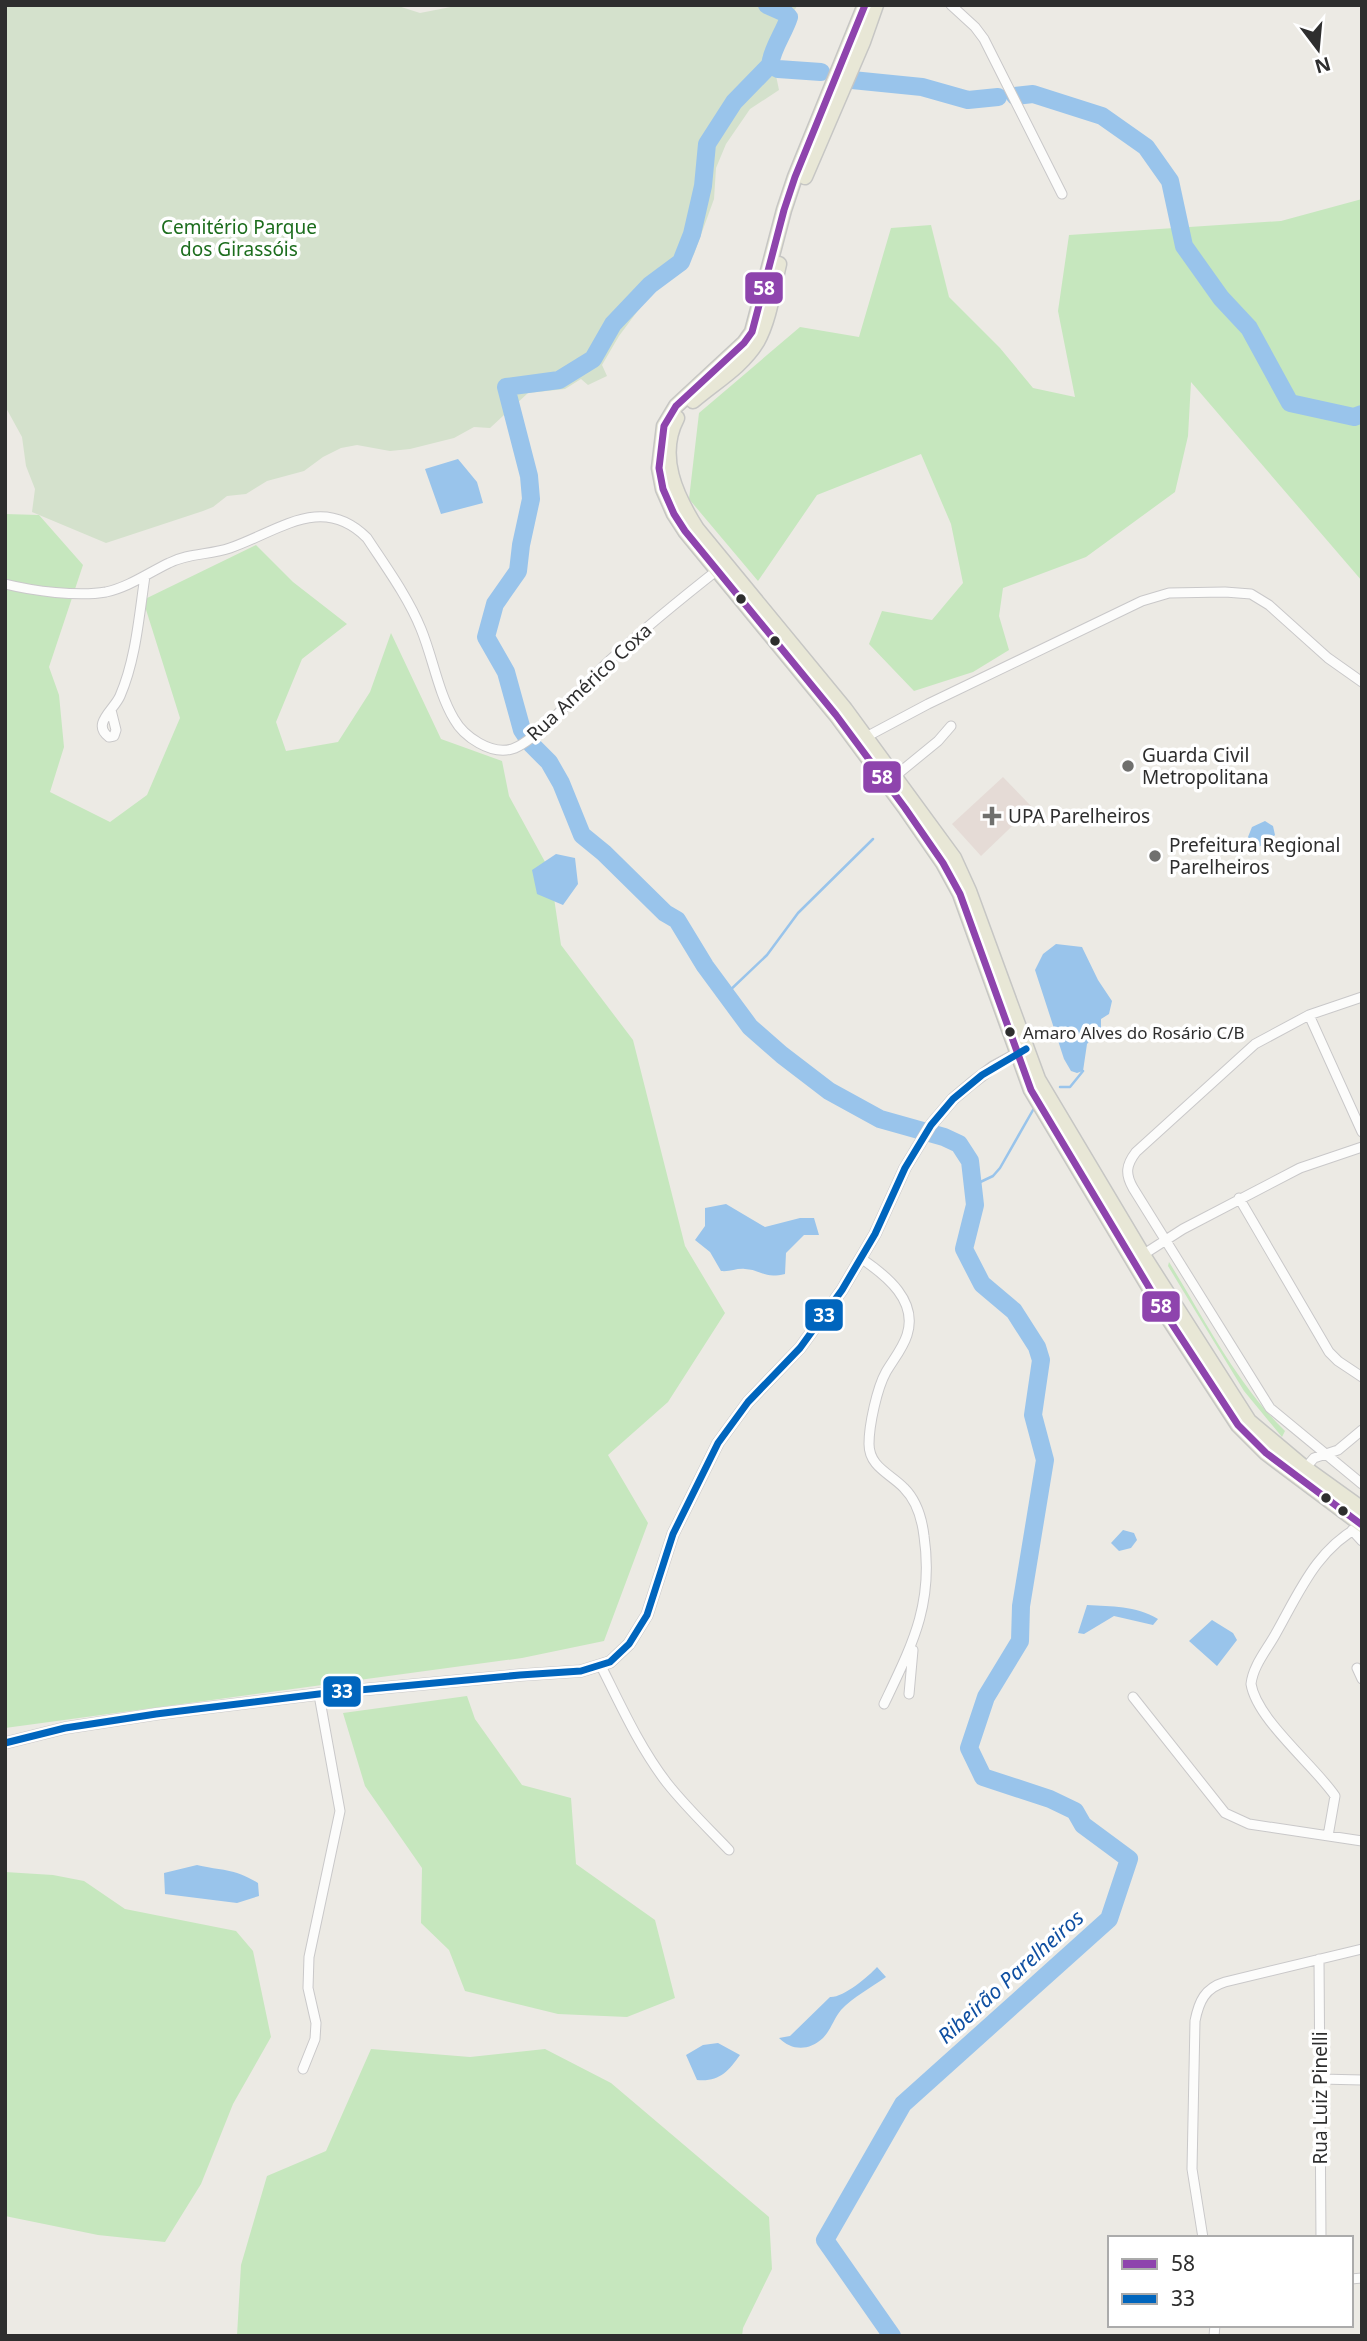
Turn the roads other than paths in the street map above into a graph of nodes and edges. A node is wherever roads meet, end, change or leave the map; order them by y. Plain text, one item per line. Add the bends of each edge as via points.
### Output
1 (865, 5) edge
2 (876, 5) edge
3 (951, 5) edge
4 (1062, 194) dead end
5 (722, 567) junction
6 (145, 576) junction
7 (5, 584) edge
8 (1362, 682) edge
9 (111, 709) dead end
10 (841, 712) junction
11 (951, 726) dead end
12 (866, 737) junction
13 (894, 777) junction
14 (1362, 997) edge
15 (1309, 1015) junction
16 (1021, 1051) junction
17 (1362, 1132) edge
18 (1362, 1147) edge
19 (1239, 1198) junction
20 (1165, 1240) junction
21 (1139, 1258) junction
22 (862, 1259) junction
23 (1362, 1377) edge
24 (1362, 1430) edge
25 (1324, 1454) junction
26 (1302, 1472) junction
27 (1362, 1483) edge
28 (1359, 1520) edge
29 (1362, 1541) edge
30 (914, 1641) junction
31 (601, 1666) junction
32 (1357, 1668) dead end
33 (1362, 1679) edge
34 (319, 1695) junction
35 (908, 1695) dead end
36 (1133, 1698) dead end
37 (884, 1704) dead end
38 (5, 1743) edge
39 (1328, 1836) junction
40 (1362, 1840) edge
41 (729, 1850) dead end
42 (1362, 1949) edge
43 (1319, 1959) junction
44 (303, 2069) dead end
45 (1320, 2079) junction
46 (1362, 2080) edge
47 (1203, 2236) edge
48 (1321, 2236) edge

1 - 5 main road via 795,177 752,332 676,406 661,437 663,489 685,531
2 - 5 main road via 800,188 756,344 688,405 672,428 674,485
3 - 4 street via 984,39
5 - 6 street, Rua Américo Coxa via 609,661 534,736 512,749 497,750 460,728 446,702 420,625 367,538 343,520 329,516 300,519 228,549 170,562
5 - 10 main road
6 - 7 street, Rua Américo Coxa via 106,592
6 - 9 street via 129,669
8 - 12 street via 1251,594 1169,593 1142,601
10 - 12 main road
10 - 16 main road via 960,894
11 - 13 street
12 - 13 main road
13 - 16 main road via 961,873
14 - 15 street
15 - 17 street
15 - 20 street via 1267,1036 1230,1065 1129,1161 1126,1171 1133,1188
16 - 21 main road via 1043,1112
16 - 22 street via 961,1091 931,1125 911,1155
18 - 19 street via 1300,1168
19 - 20 street
19 - 23 street via 1329,1352
20 - 21 street
20 - 25 street via 1259,1393 1282,1420
21 - 26 main road via 1182,1340 1238,1425 1266,1453
22 - 30 street via 901,1293 910,1321 907,1337 885,1375 869,1444 873,1461 904,1488 923,1525 926,1591
22 - 31 street via 800,1348 748,1402 718,1443 672,1537 643,1622 624,1650
24 - 25 street via 1338,1450
25 - 26 street
25 - 27 street
26 - 28 main road
28 - 29 street
28 - 39 street via 1322,1556 1300,1587 1251,1684 1273,1723 1335,1796
30 - 35 street
30 - 37 street
31 - 34 street
31 - 41 street via 666,1782
32 - 33 street
34 - 38 street via 111,1720
34 - 44 street via 340,1811 309,1957 308,1988 316,2023
36 - 39 street via 1225,1813 1249,1824
39 - 40 street
42 - 43 street
43 - 45 street, Rua Luiz Pinelli
43 - 47 street via 1213,1986 1198,2008 1192,2169
45 - 46 street
45 - 48 street, Rua Luiz Pinelli

